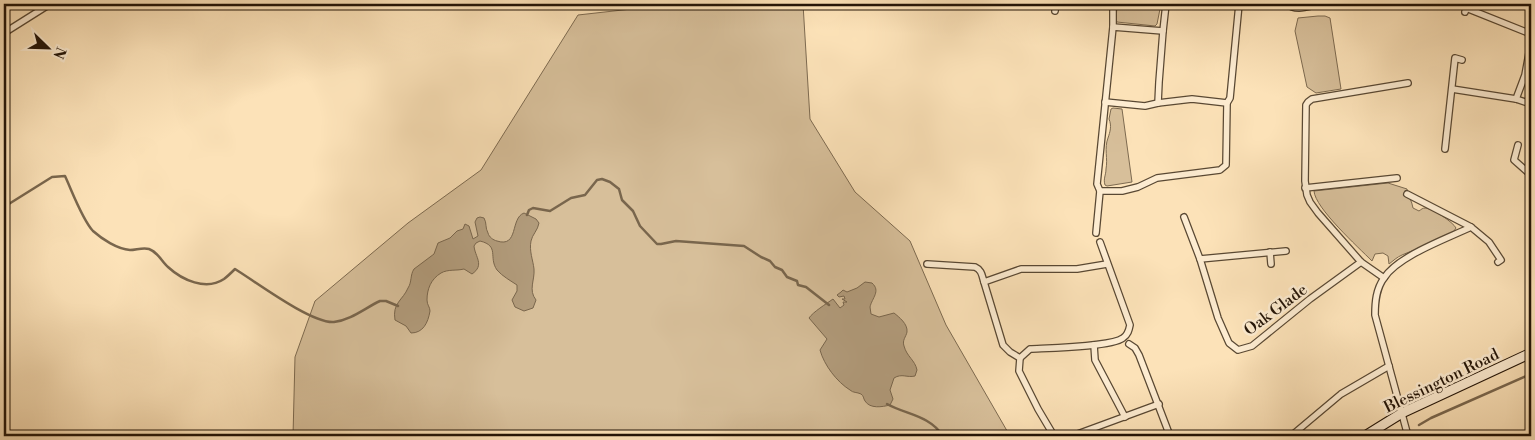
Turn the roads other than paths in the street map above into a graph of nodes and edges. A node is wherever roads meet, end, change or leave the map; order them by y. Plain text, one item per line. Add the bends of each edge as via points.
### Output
1 (50, 4) edge
2 (1056, 4) edge
3 (1113, 4) edge
4 (1166, 4) edge
5 (1239, 4) edge
6 (1320, 4) edge
7 (1290, 6) edge
8 (1055, 12) dead end
9 (1465, 12) dead end
10 (1113, 28) junction
11 (1163, 31) junction
12 (4, 33) edge
13 (1531, 34) edge
14 (1531, 42) edge
15 (1462, 60) dead end
16 (1408, 83) dead end
17 (1452, 89) junction
18 (1516, 100) junction
19 (1105, 102) junction
20 (1158, 103) junction
21 (1227, 104) junction
22 (1531, 104) edge
23 (1518, 145) dead end
24 (1444, 149) dead end
25 (1531, 175) edge
26 (1397, 178) dead end
27 (1305, 188) junction
28 (1100, 191) junction
29 (1407, 194) dead end
30 (1184, 217) dead end
31 (1471, 227) junction
32 (1096, 233) dead end
33 (1100, 242) dead end
34 (1286, 251) dead end
35 (1270, 252) junction
36 (1200, 259) junction
37 (1360, 262) junction
38 (1498, 262) dead end
39 (927, 264) dead end
40 (1107, 264) junction
41 (1271, 264) dead end
42 (1384, 278) junction
43 (984, 282) junction
44 (1129, 344) dead end
45 (1094, 345) junction
46 (1531, 352) edge
47 (1020, 358) junction
48 (1389, 366) junction
49 (1159, 404) junction
50 (1402, 413) junction
51 (1125, 417) junction
52 (1054, 436) edge
53 (1072, 436) edge
54 (1170, 436) edge
55 (1291, 436) edge
56 (1365, 436) edge
57 (1408, 436) edge

1 - 12 street
2 - 8 street
3 - 10 street
4 - 11 street
5 - 21 street
6 - 7 street via 1297,9
9 - 13 street via 1466,8
10 - 11 street
10 - 19 street
11 - 20 street
14 - 18 street
15 - 17 street via 1455,58
16 - 27 street via 1308,102 1305,110
17 - 18 street
17 - 24 street
18 - 22 street
19 - 20 street via 1145,106
19 - 28 street via 1097,184
20 - 21 street via 1192,99
21 - 28 street via 1226,166 1220,170 1157,178 1122,191
23 - 25 street via 1514,160
26 - 27 street
27 - 37 street via 1318,213
28 - 32 street
29 - 31 street
30 - 36 street, Oak Glade
31 - 38 street via 1489,242 1501,260
31 - 42 street via 1401,260
33 - 40 street
34 - 35 street
35 - 36 street
35 - 41 street
36 - 37 street, Oak Glade via 1218,318 1229,343 1238,350 1252,346
37 - 42 street
39 - 43 street via 975,267 981,272
40 - 43 street via 1077,269 1021,269
40 - 45 street via 1130,325 1126,335 1119,340
42 - 48 street via 1376,295 1374,315
43 - 47 street via 1003,345
44 - 49 street via 1139,355
45 - 47 street via 1030,349
45 - 51 street via 1095,360
46 - 50 main road, Blessington Road
47 - 52 street via 1020,371
48 - 50 street
48 - 55 street via 1341,394
49 - 51 street
49 - 54 street
50 - 56 main road, Blessington Road
50 - 57 street
51 - 53 street

